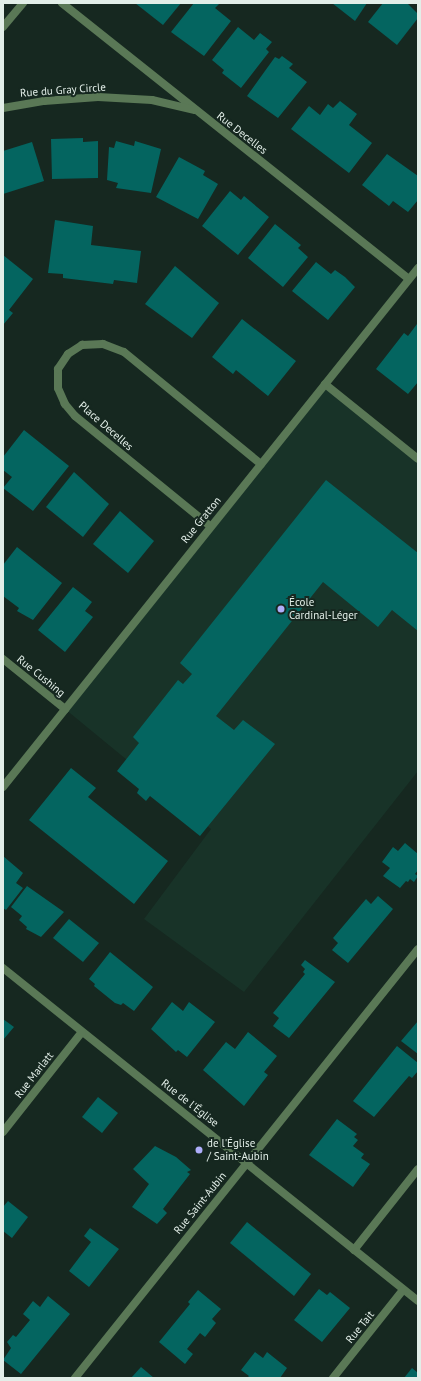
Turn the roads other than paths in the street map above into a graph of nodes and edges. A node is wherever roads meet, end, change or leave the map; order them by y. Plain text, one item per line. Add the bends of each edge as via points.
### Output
1 (22, 3) edge
2 (62, 3) edge
3 (3, 27) edge
4 (3, 108) edge
5 (196, 110) junction
6 (418, 268) edge
7 (409, 279) junction
8 (325, 384) junction
9 (418, 459) edge
10 (261, 464) junction
11 (210, 526) junction
12 (3, 659) edge
13 (65, 709) junction
14 (3, 787) edge
15 (418, 949) edge
16 (3, 968) edge
17 (82, 1032) junction
18 (3, 1132) edge
19 (247, 1162) junction
20 (418, 1169) edge
21 (354, 1250) junction
22 (403, 1290) junction
23 (418, 1302) edge
24 (75, 1378) edge
25 (333, 1378) edge

1 - 3 street
2 - 5 street, Rue Decelles
4 - 5 street, Rue du Gray Circle via 44,101 98,97 152,100
5 - 7 street, Rue Decelles
6 - 7 street, Rue Gratton
7 - 8 street, Rue Gratton
8 - 9 street
8 - 10 street, Rue Gratton
10 - 11 street, Rue Gratton
10 - 11 street, Place Decelles via 124,352 103,344 82,345 68,354 58,369 58,388 65,404 75,416
11 - 13 street, Rue Gratton
12 - 13 street, Rue Cushing
13 - 14 street, Rue Gratton
15 - 19 street, Rue Saint-Aubin
16 - 17 street, Rue de l'Église
17 - 18 street, Rue Marlatt
17 - 19 street, Rue de l'Église
19 - 21 street, Rue de l'Église
19 - 24 street, Rue Saint-Aubin
20 - 21 street
21 - 22 street, Rue de l'Église
22 - 23 street, Rue de l'Église
22 - 25 street, Rue Tait

